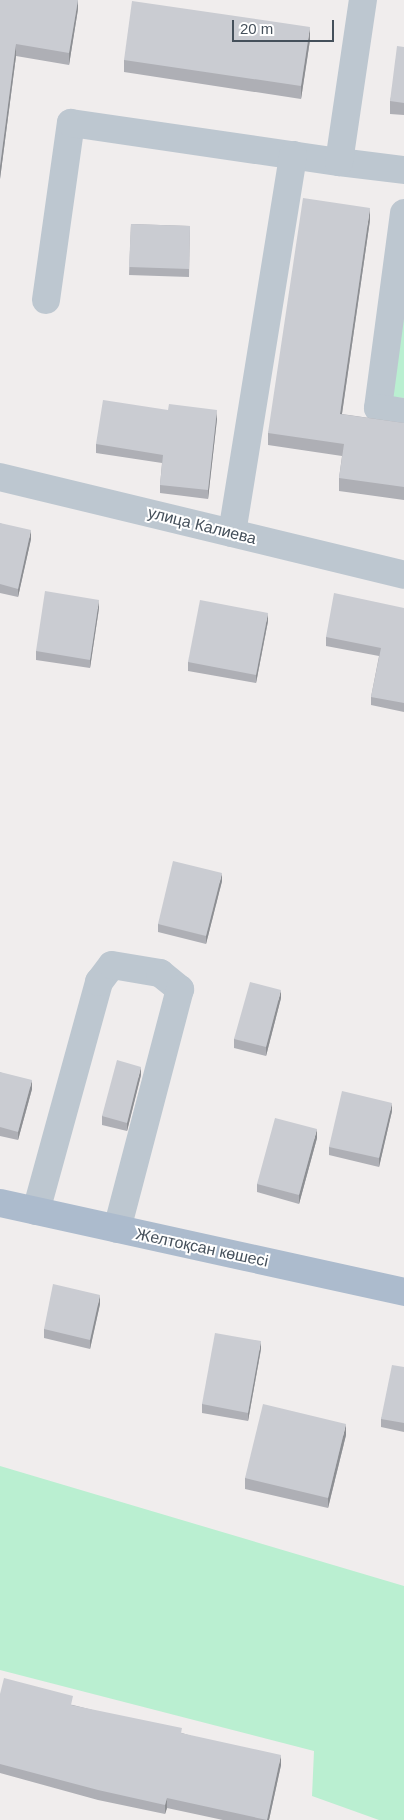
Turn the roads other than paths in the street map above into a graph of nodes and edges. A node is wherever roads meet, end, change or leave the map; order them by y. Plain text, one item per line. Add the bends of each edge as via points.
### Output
1 (363, 0) edge
2 (292, 156) junction
3 (339, 162) junction
4 (404, 170) edge
5 (404, 213) edge
6 (46, 300) dead end
7 (404, 412) edge
8 (0, 477) edge
9 (232, 533) junction
10 (404, 575) edge
11 (0, 1203) edge
12 (36, 1211) junction
13 (116, 1229) junction
14 (404, 1292) edge

1 - 3 street
2 - 3 street
2 - 6 street via 71,123
2 - 9 street
3 - 4 street
5 - 7 street via 378,408
8 - 9 street, улица Калиева
9 - 10 street, улица Калиева
11 - 12 main road, Желтоқсан көшесі
12 - 13 main road, Желтоқсан көшесі
12 - 13 street via 98,982 112,965 160,973 180,989
13 - 14 main road, Желтоқсан көшесі

